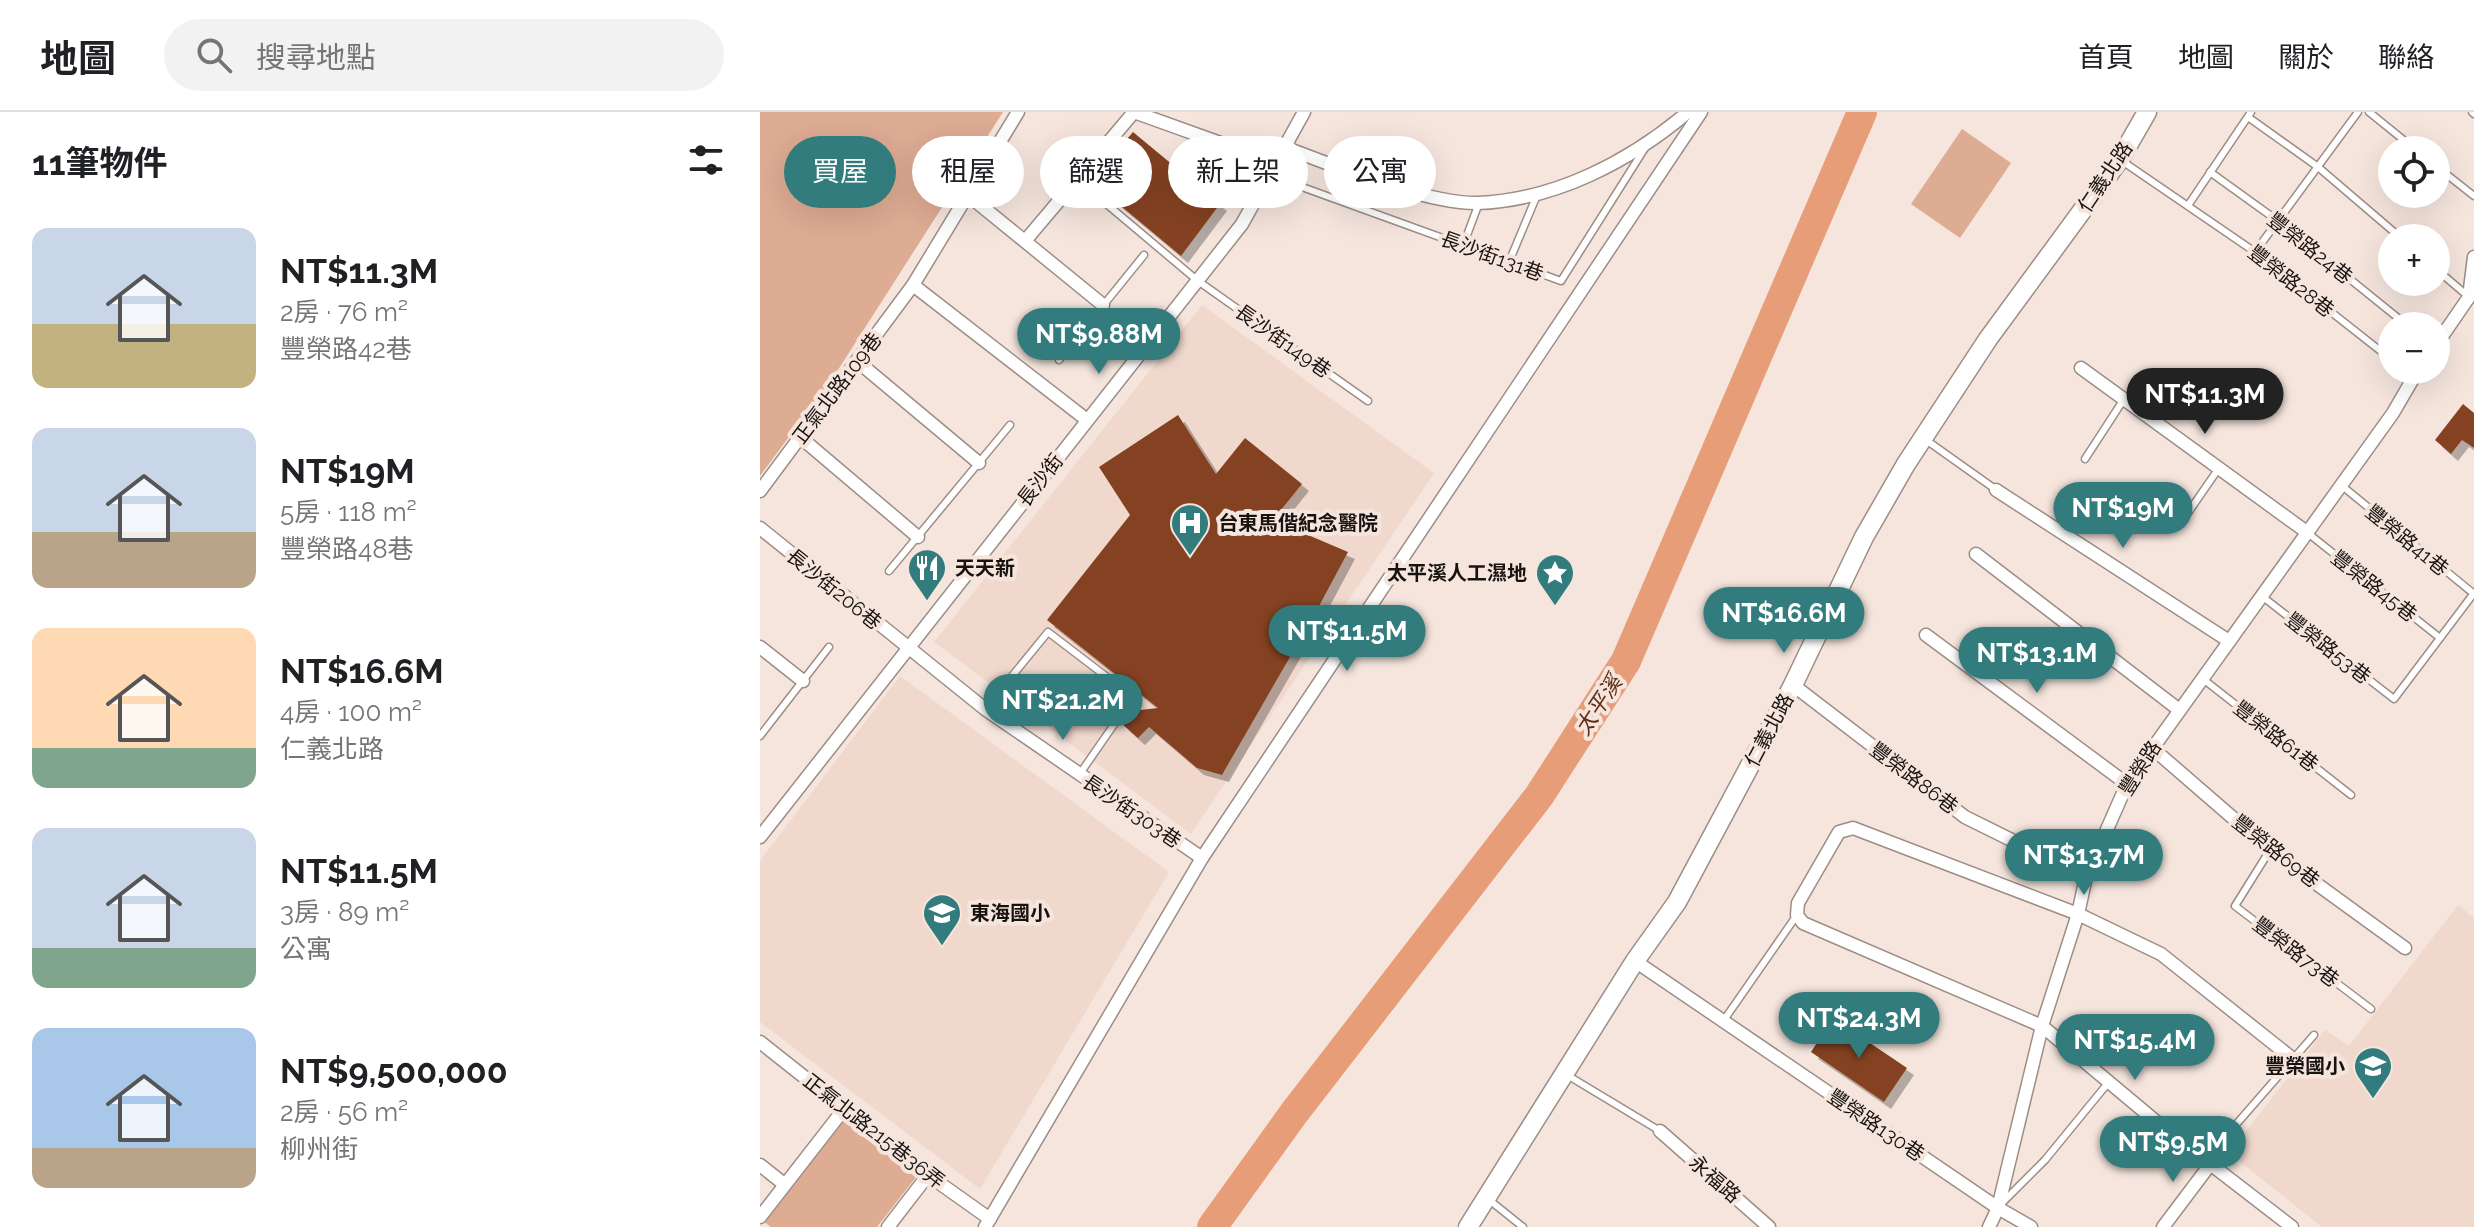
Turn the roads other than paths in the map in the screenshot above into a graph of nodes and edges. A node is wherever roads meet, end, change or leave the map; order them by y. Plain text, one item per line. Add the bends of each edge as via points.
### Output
1 (1018, 112) edge
2 (1304, 112) edge
3 (1688, 112) edge
4 (1701, 112) edge
5 (2147, 112) edge
6 (2358, 112) edge
7 (2369, 112) edge
8 (1140, 113) edge
9 (2250, 114) edge
10 (1004, 136) edge
11 (1118, 136) edge
12 (1203, 136) edge
13 (1290, 136) edge
14 (2399, 136) edge
15 (1648, 142) junction
16 (1308, 156) edge
17 (2120, 159) junction
18 (2318, 167) junction
19 (2210, 172) junction
20 (2450, 177) edge
21 (1308, 189) edge
22 (1537, 195) junction
23 (2474, 196) edge
24 (1479, 203) junction
25 (2189, 204) junction
26 (960, 208) edge
27 (984, 208) edge
28 (1053, 208) edge
29 (1111, 208) edge
30 (1251, 208) edge
31 (2278, 221) junction
32 (2385, 224) edge
33 (1025, 241) junction
34 (1463, 246) junction
35 (2255, 252) junction
36 (1144, 255) dead end
37 (2474, 257) edge
38 (1509, 262) junction
39 (1198, 281) junction
40 (2450, 281) edge
41 (913, 285) junction
42 (2471, 299) edge
43 (1103, 305) junction
44 (2391, 312) edge
45 (2450, 327) edge
46 (2378, 349) edge
47 (1059, 360) dead end
48 (857, 361) junction
49 (2081, 368) dead end
50 (2406, 384) edge
51 (2124, 399) junction
52 (1368, 401) dead end
53 (1087, 420) junction
54 (1010, 425) dead end
55 (800, 437) junction
56 (1923, 438) junction
57 (2085, 459) dead end
58 (979, 463) junction
59 (2219, 468) junction
60 (2341, 485) junction
61 (1996, 490) joint
62 (760, 491) edge
63 (2181, 523) dead end
64 (760, 528) edge
65 (2308, 533) junction
66 (918, 537) junction
67 (1976, 554) dead end
68 (889, 571) dead end
69 (2474, 594) edge
70 (2263, 597) junction
71 (1926, 635) dead end
72 (2440, 638) junction
73 (2229, 641) junction
74 (760, 647) edge
75 (829, 647) dead end
76 (907, 650) junction
77 (2202, 678) junction
78 (803, 681) junction
79 (1793, 685) junction
80 (985, 709) junction
81 (2178, 709) junction
82 (760, 736) edge
83 (2151, 747) junction
84 (1079, 775) junction
85 (2127, 784) junction
86 (2351, 795) dead end
87 (760, 837) edge
88 (2270, 850) junction
89 (1202, 858) junction
90 (2086, 877) junction
91 (2078, 914) junction
92 (1797, 915) junction
93 (2405, 948) dead end
94 (1635, 961) junction
95 (2371, 1009) dead end
96 (1723, 1021) junction
97 (2042, 1026) junction
98 (2314, 1035) dead end
99 (760, 1042) edge
100 (2293, 1059) junction
101 (1565, 1074) junction
102 (2108, 1083) junction
103 (844, 1109) junction
104 (1660, 1131) joint
105 (2209, 1161) junction
106 (760, 1165) edge
107 (928, 1175) junction
108 (784, 1184) junction
109 (1487, 1198) junction
110 (1998, 1208) junction
111 (760, 1217) edge
112 (987, 1223) edge
113 (888, 1227) edge
114 (1468, 1227) edge
115 (1523, 1227) edge
116 (1769, 1227) edge
117 (1989, 1227) edge
118 (2031, 1227) edge
119 (2163, 1227) edge
120 (2292, 1227) edge

1 - 10 street, 正氣北路109巷
2 - 13 street, 長沙街
3 - 15 street
4 - 89 street
5 - 17 street, 仁義北路
6 - 18 lane
7 - 14 lane
8 - 11 street
8 - 12 street
9 - 18 lane
9 - 19 lane
15 - 22 street via 1624,160
15 - 38 lane, 長沙街131巷 via 1561,281
16 - 24 street via 1369,178
17 - 25 lane, 豐榮路28巷
17 - 56 street, 仁義北路 via 1988,339
18 - 31 lane
18 - 32 lane
19 - 25 lane
19 - 31 lane, 豐榮路24巷
20 - 23 lane
21 - 34 lane, 長沙街131巷
22 - 24 street
22 - 38 lane
24 - 34 lane
25 - 35 lane, 豐榮路28巷
26 - 41 street, 正氣北路109巷
27 - 33 street
28 - 33 street
29 - 39 lane, 長沙街149巷
30 - 39 street, 長沙街
31 - 35 lane
31 - 44 lane, 豐榮路24巷
33 - 43 street
34 - 38 lane, 長沙街131巷
35 - 46 lane, 豐榮路28巷
36 - 43 lane
37 - 42 street
39 - 52 lane, 長沙街149巷
39 - 53 street, 長沙街
40 - 42 lane
41 - 48 street, 正氣北路109巷
41 - 53 street
42 - 45 street
43 - 47 lane
48 - 55 street, 正氣北路109巷
48 - 58 street
49 - 51 street
50 - 60 street, 豐榮路 via 2393,413
51 - 57 lane
51 - 59 street
53 - 76 street, 長沙街
54 - 58 lane
55 - 62 street, 正氣北路109巷
55 - 66 street
56 - 61 lane
56 - 79 street, 仁義北路 via 1864,537
58 - 66 lane
59 - 63 lane
59 - 65 street
60 - 65 street, 豐榮路
60 - 69 lane, 豐榮路41巷
61 - 73 street
64 - 76 street, 長沙街206巷
65 - 70 street, 豐榮路
65 - 72 lane, 豐榮路45巷
66 - 68 lane
67 - 81 street
69 - 72 lane
70 - 72 lane, 豐榮路53巷 via 2394,699
70 - 73 street, 豐榮路
71 - 85 street
73 - 77 street, 豐榮路
74 - 78 street
75 - 78 lane
76 - 80 street, 長沙街303巷
76 - 87 street, 長沙街
77 - 81 street, 豐榮路
77 - 86 lane, 豐榮路61巷
78 - 82 lane
79 - 90 street, 豐榮路86巷 via 1965,817
79 - 94 street, 仁義北路 via 1677,902
80 - 84 street, 長沙街303巷
80 - 84 lane via 1048,632 1133,697
81 - 83 street, 豐榮路
83 - 85 street, 豐榮路
83 - 88 street, 豐榮路69巷
84 - 89 street, 長沙街303巷
85 - 90 street, 豐榮路
88 - 93 street, 豐榮路69巷
88 - 95 lane, 豐榮路73巷 via 2235,906
89 - 112 street
90 - 91 street, 豐榮路
91 - 92 street via 1853,828 1839,832 1798,903
91 - 97 street, 豐榮路
91 - 100 street via 2161,954
92 - 96 lane
92 - 97 street via 1803,923
94 - 96 street, 豐榮路130巷
94 - 101 street, 仁義北路
96 - 110 street, 豐榮路130巷
97 - 102 street
97 - 110 street, 豐榮路
98 - 100 lane
99 - 103 street, 正氣北路215巷36弄
100 - 105 lane
101 - 104 lane
101 - 109 street, 仁義北路
102 - 105 street
102 - 110 lane
103 - 107 street, 正氣北路215巷36弄
103 - 108 street
104 - 116 street, 永福路
105 - 119 street
105 - 120 street
106 - 108 street
107 - 112 street, 正氣北路215巷36弄
107 - 113 street
108 - 111 street
109 - 114 street, 仁義北路
109 - 115 lane
110 - 117 street, 豐榮路
110 - 118 street, 豐榮路130巷

